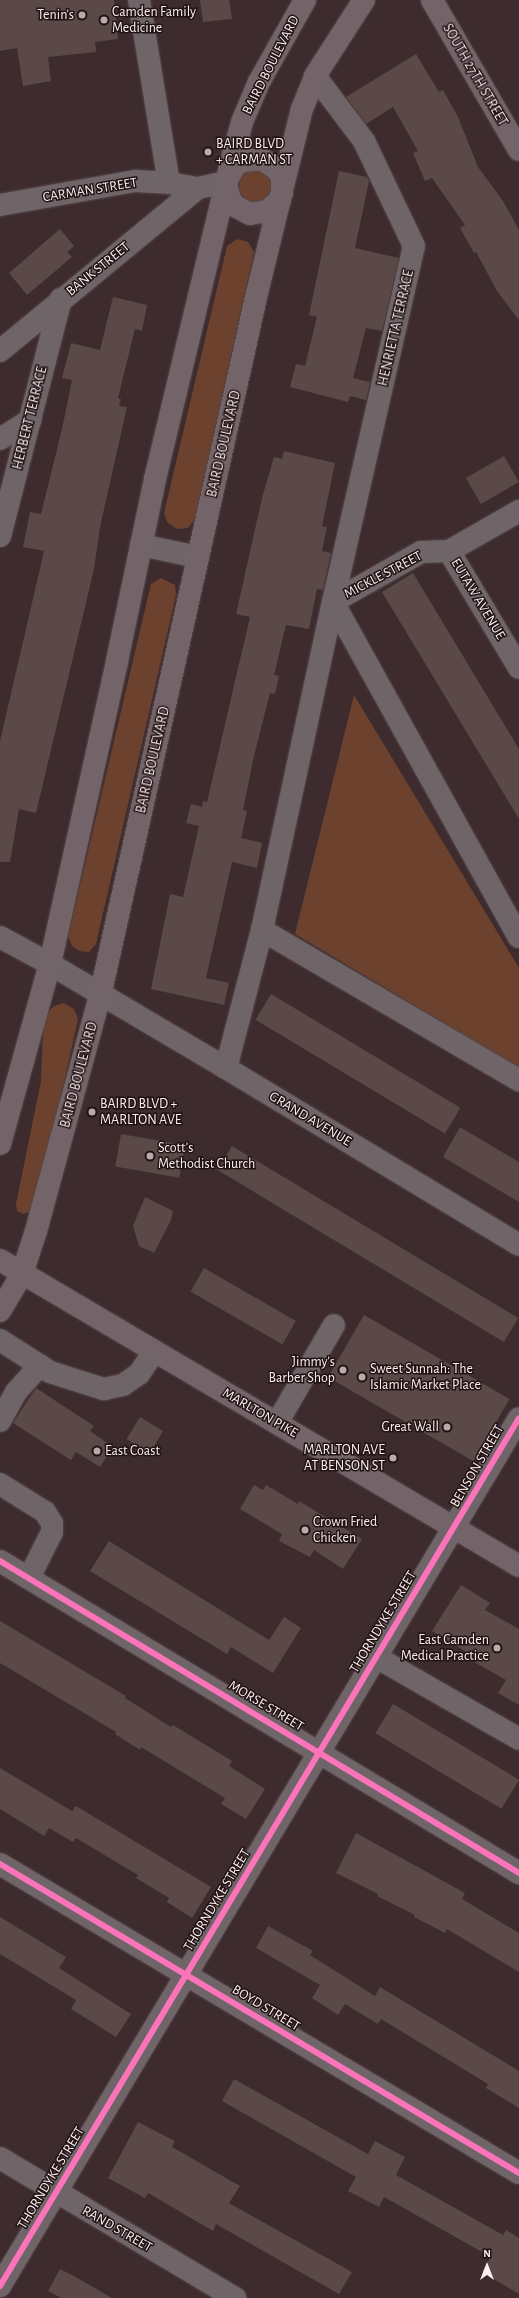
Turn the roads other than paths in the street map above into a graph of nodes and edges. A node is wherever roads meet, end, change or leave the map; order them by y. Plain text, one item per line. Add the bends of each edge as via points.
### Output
1 (139, 0) edge
2 (305, 0) edge
3 (364, 0) edge
4 (432, 0) edge
5 (315, 76) junction
6 (519, 150) edge
7 (227, 181) junction
8 (169, 183) junction
9 (198, 188) junction
10 (281, 197) junction
11 (0, 205) edge
12 (61, 299) junction
13 (0, 351) edge
14 (30, 420) junction
15 (0, 440) edge
16 (519, 511) edge
17 (0, 536) edge
18 (141, 545) junction
19 (449, 551) junction
20 (198, 557) junction
21 (333, 602) junction
22 (519, 668) edge
23 (262, 930) junction
24 (519, 937) edge
25 (0, 938) edge
26 (50, 964) junction
27 (100, 996) junction
28 (226, 1068) junction
29 (519, 1080) edge
30 (0, 1144) edge
31 (519, 1245) edge
32 (0, 1260) edge
33 (22, 1274) junction
34 (0, 1311) edge
35 (334, 1325) dead end
36 (0, 1340) edge
37 (154, 1352) junction
38 (40, 1365) junction
39 (519, 1418) edge
40 (0, 1421) edge
41 (277, 1423) junction
42 (0, 1484) edge
43 (455, 1527) junction
44 (0, 1561) edge
45 (519, 1566) edge
46 (29, 1578) junction
47 (376, 1657) junction
48 (519, 1739) edge
49 (320, 1752) junction
50 (0, 1864) edge
51 (519, 1874) edge
52 (186, 1975) junction
53 (0, 2158) edge
54 (519, 2173) edge
55 (57, 2193) junction
56 (0, 2286) edge
57 (235, 2298) edge

1 - 8 street
2 - 7 main road, BAIRD BOULEVARD via 256,89 242,122
3 - 5 main road, BAIRD BOULEVARD
4 - 6 main road, SOUTH 27TH STREET
5 - 10 main road, BAIRD BOULEVARD via 302,110
5 - 21 street, HENRIETTA TERRACE via 364,141 414,246
7 - 9 street, CARMAN STREET
7 - 10 main road via 230,199 235,206 250,214 268,211
7 - 10 main road, BAIRD BOULEVARD via 235,166 243,161 262,159 278,170 282,179
7 - 18 main road, BAIRD BOULEVARD
8 - 9 street, CARMAN STREET
8 - 11 street, CARMAN STREET via 135,182
9 - 12 street, BANK STREET
10 - 20 main road, BAIRD BOULEVARD
12 - 13 street, BANK STREET
12 - 14 street, HERBERT TERRACE
14 - 15 street
14 - 17 street, HERBERT TERRACE
16 - 19 street, MICKLE STREET
18 - 20 street
18 - 26 main road, BAIRD BOULEVARD
19 - 21 street, MICKLE STREET via 421,552
19 - 22 street, EUTAW AVENUE
20 - 27 main road, BAIRD BOULEVARD
21 - 23 street, HENRIETTA TERRACE
21 - 24 street
23 - 28 street, HENRIETTA TERRACE
23 - 29 street
25 - 26 street
26 - 27 street
26 - 30 main road, BAIRD BOULEVARD
27 - 28 street, GRAND AVENUE
27 - 33 main road, BAIRD BOULEVARD
28 - 31 street, GRAND AVENUE
32 - 33 main road, MARLTON PIKE
33 - 34 main road, BAIRD BOULEVARD
33 - 37 main road, MARLTON PIKE
35 - 41 street
36 - 38 street
37 - 38 street via 139,1374 123,1385 104,1389 78,1383
37 - 41 main road, MARLTON PIKE
38 - 40 street via 16,1392
39 - 43 street, BENSON STREET
41 - 43 main road, MARLTON PIKE
42 - 46 street via 45,1512 52,1523 52,1532
43 - 45 main road, MARLTON PIKE
43 - 47 street, THORNDYKE STREET
44 - 46 street, MORSE STREET
46 - 49 street, MORSE STREET
47 - 48 street
47 - 49 street, THORNDYKE STREET
49 - 51 street, MORSE STREET
49 - 52 street, THORNDYKE STREET
50 - 52 street, BOYD STREET
52 - 54 street, BOYD STREET
52 - 55 street, THORNDYKE STREET
53 - 55 street, RAND STREET
55 - 56 street, THORNDYKE STREET
55 - 57 street, RAND STREET

